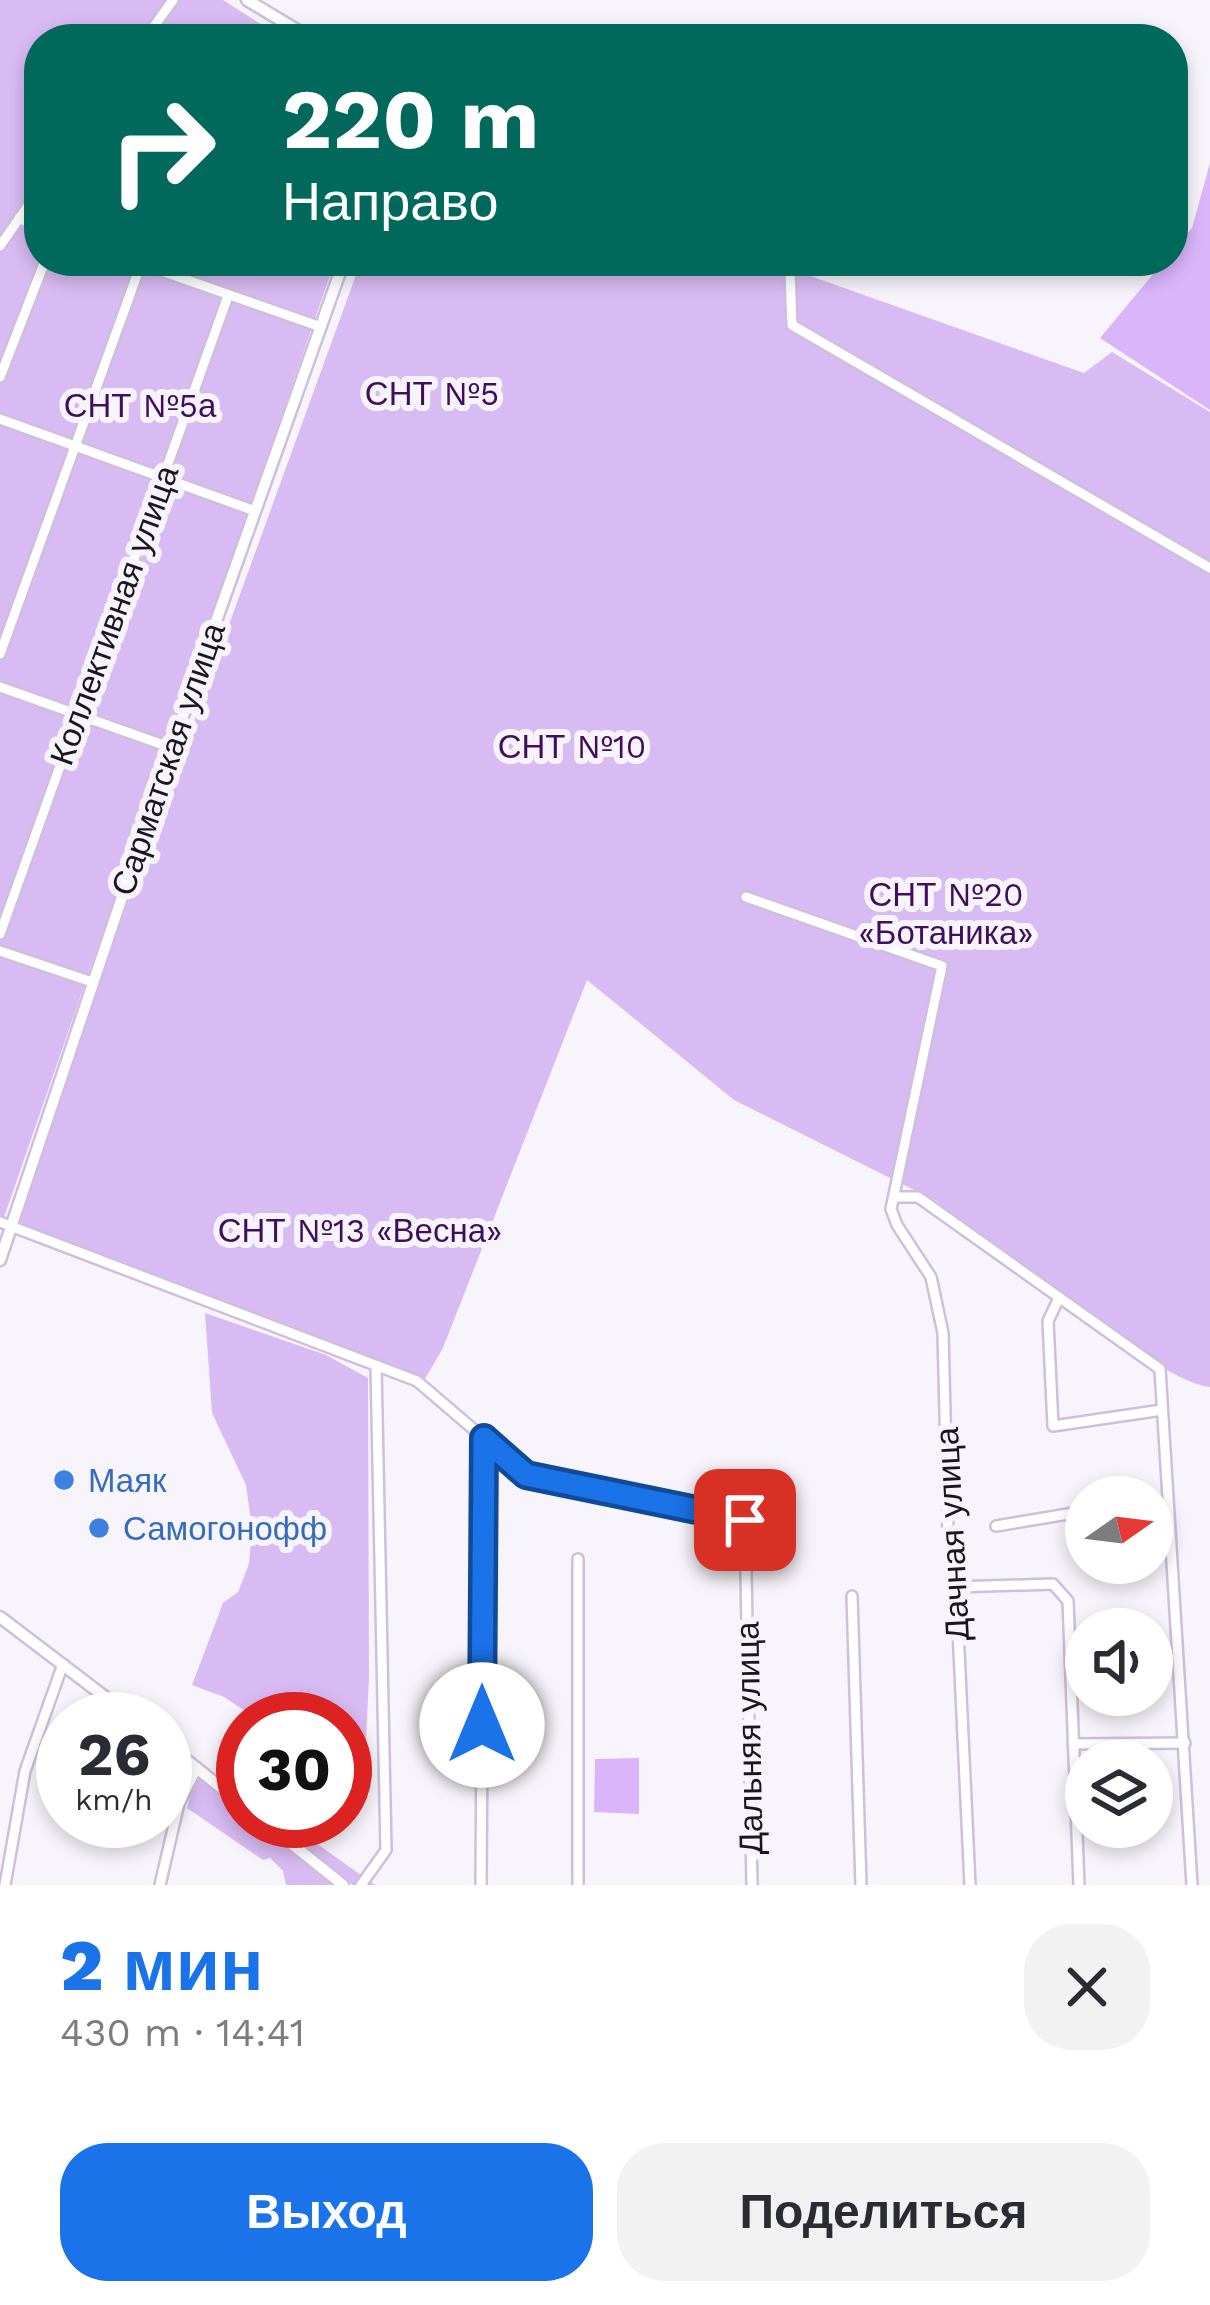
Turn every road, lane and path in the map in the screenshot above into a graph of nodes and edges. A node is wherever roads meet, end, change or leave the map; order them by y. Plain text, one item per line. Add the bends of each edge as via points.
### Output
1 (247, 0) edge
2 (287, 24) edge
3 (24, 211) edge
4 (19, 218) junction
5 (24, 220) edge
6 (0, 246) edge
7 (39, 276) edge
8 (132, 276) edge
9 (174, 276) edge
10 (339, 276) edge
11 (790, 276) edge
12 (228, 296) junction
13 (321, 327) junction
14 (0, 377) edge
15 (0, 419) edge
16 (75, 446) junction
17 (163, 478) junction
18 (255, 511) junction
19 (1210, 568) edge
20 (0, 654) edge
21 (0, 687) edge
22 (78, 715) junction
23 (172, 748) junction
24 (746, 897) dead end
25 (0, 934) edge
26 (0, 950) edge
27 (92, 982) junction
28 (896, 1197) junction
29 (5, 1224) edge
30 (0, 1259) edge
31 (1060, 1298) junction
32 (376, 1366) junction
33 (1162, 1410) junction
34 (484, 1438) junction
35 (1166, 1476) edge
36 (1065, 1514) edge
37 (996, 1526) dead end
38 (578, 1559) dead end
39 (1173, 1575) edge
40 (956, 1587) junction
41 (852, 1596) dead end
42 (0, 1617) edge
43 (63, 1664) junction
44 (99, 1692) edge
45 (1073, 1740) edge
46 (1173, 1743) edge
47 (1184, 1743) junction
48 (192, 1765) edge
49 (196, 1768) junction
50 (216, 1784) edge
51 (297, 1848) edge
52 (1077, 1848) edge
53 (5, 1885) edge
54 (160, 1885) edge
55 (343, 1885) edge
56 (361, 1885) edge
57 (481, 1885) edge
58 (578, 1885) edge
59 (752, 1885) edge
60 (861, 1885) edge
61 (970, 1885) edge
62 (1079, 1885) edge
63 (1192, 1885) edge

1 - 2 main road
3 - 4 street
4 - 5 street
4 - 6 street
7 - 14 street
8 - 16 street
9 - 12 street
10 - 13 main road, Сарматская улица
11 - 19 street via 793,325
12 - 13 street
12 - 17 street, Коллективная улица
13 - 18 main road, Сарматская улица
15 - 16 street
16 - 17 street
16 - 20 street
17 - 18 street
17 - 22 street, Коллективная улица
18 - 23 main road, Сарматская улица
21 - 22 street
22 - 23 street
22 - 25 street, Коллективная улица
23 - 27 main road, Сарматская улица
24 - 28 street via 942,966
26 - 27 street
27 - 29 main road, Сарматская улица
28 - 31 street via 918,1197
28 - 40 street, Дачная улица via 891,1209 931,1277 943,1334
29 - 30 main road, Сарматская улица
29 - 32 street
31 - 33 street via 1160,1370
31 - 33 street via 1048,1321 1053,1426
32 - 34 street via 417,1381
32 - 56 street via 386,1850
33 - 35 street
34 - 57 street
34 - 59 street, Дальняя улица via 526,1475 745,1520
36 - 37 street
38 - 58 street
39 - 47 street
40 - 45 street via 1041,1582 1060,1590 1071,1617
40 - 61 street, Дачная улица
41 - 60 street
42 - 43 main road
43 - 44 main road
43 - 53 street via 26,1771
46 - 47 street
47 - 63 street
48 - 49 main road
49 - 50 main road
49 - 54 street
51 - 55 main road
52 - 62 street

